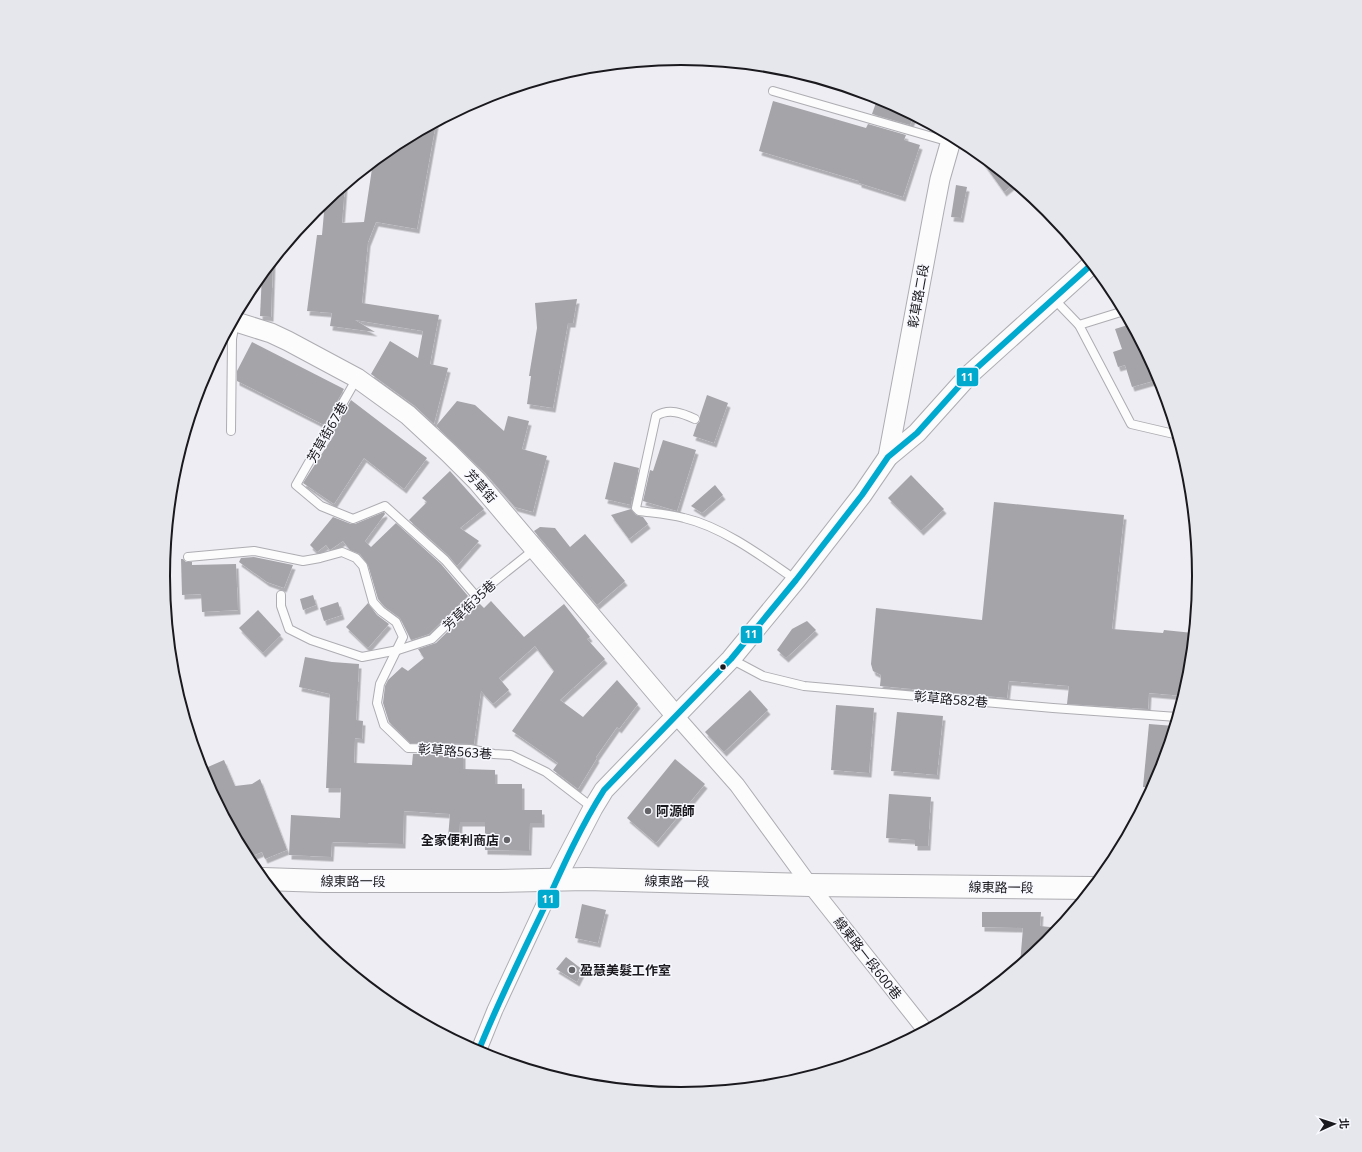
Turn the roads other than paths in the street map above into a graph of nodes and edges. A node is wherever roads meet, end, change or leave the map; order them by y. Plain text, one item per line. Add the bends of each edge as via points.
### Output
1 (773, 91) dead end
2 (942, 136) edge
3 (950, 142) edge
4 (1088, 268) edge
5 (1054, 299) junction
6 (1119, 312) edge
7 (237, 323) edge
8 (1079, 325) junction
9 (233, 330) edge
10 (357, 378) junction
11 (695, 419) dead end
12 (231, 431) dead end
13 (1172, 433) edge
14 (888, 457) junction
15 (535, 549) junction
16 (188, 557) dead end
17 (796, 580) junction
18 (281, 596) dead end
19 (476, 596) junction
20 (398, 650) junction
21 (731, 659) junction
22 (676, 716) junction
23 (1172, 717) edge
24 (593, 808) junction
25 (270, 879) edge
26 (556, 879) junction
27 (810, 885) junction
28 (1085, 888) edge
29 (922, 1026) edge
30 (480, 1046) edge

1 - 2 lane
3 - 14 street, 彰草路二段 via 934,210
4 - 5 street
5 - 8 lane
5 - 14 street via 970,374 917,433
6 - 8 lane
7 - 10 street, 芳草街 via 288,341
8 - 13 lane via 1131,424
9 - 12 lane
10 - 15 street, 芳草街 via 408,415 449,452
10 - 19 lane, 芳草街67巷 via 296,485 321,506 353,519 385,506 445,560
11 - 17 lane via 680,412 669,411 656,416 636,508 639,511 684,518 710,527 748,547
14 - 17 street
15 - 19 lane, 芳草街35巷
15 - 22 street, 芳草街
16 - 20 lane, 彰草路563巷 via 254,551 303,560 342,552 356,558 362,566 373,602 396,622 403,637
17 - 21 street
18 - 20 lane, 芳草街35巷 via 281,606 289,629 310,640 362,657
19 - 20 lane, 芳草街35巷 via 432,640
20 - 24 lane, 彰草路563巷 via 380,684 377,704 384,726 408,748 470,750 511,755 546,772
21 - 22 street
21 - 23 lane, 彰草路582巷 via 763,676 804,686
22 - 24 street via 604,790
22 - 27 street, 線東路一段600巷 via 737,784
24 - 26 street
25 - 26 main road, 線東路一段
26 - 27 main road, 線東路一段
26 - 30 street
27 - 28 main road, 線東路一段
27 - 29 street, 線東路一段600巷

